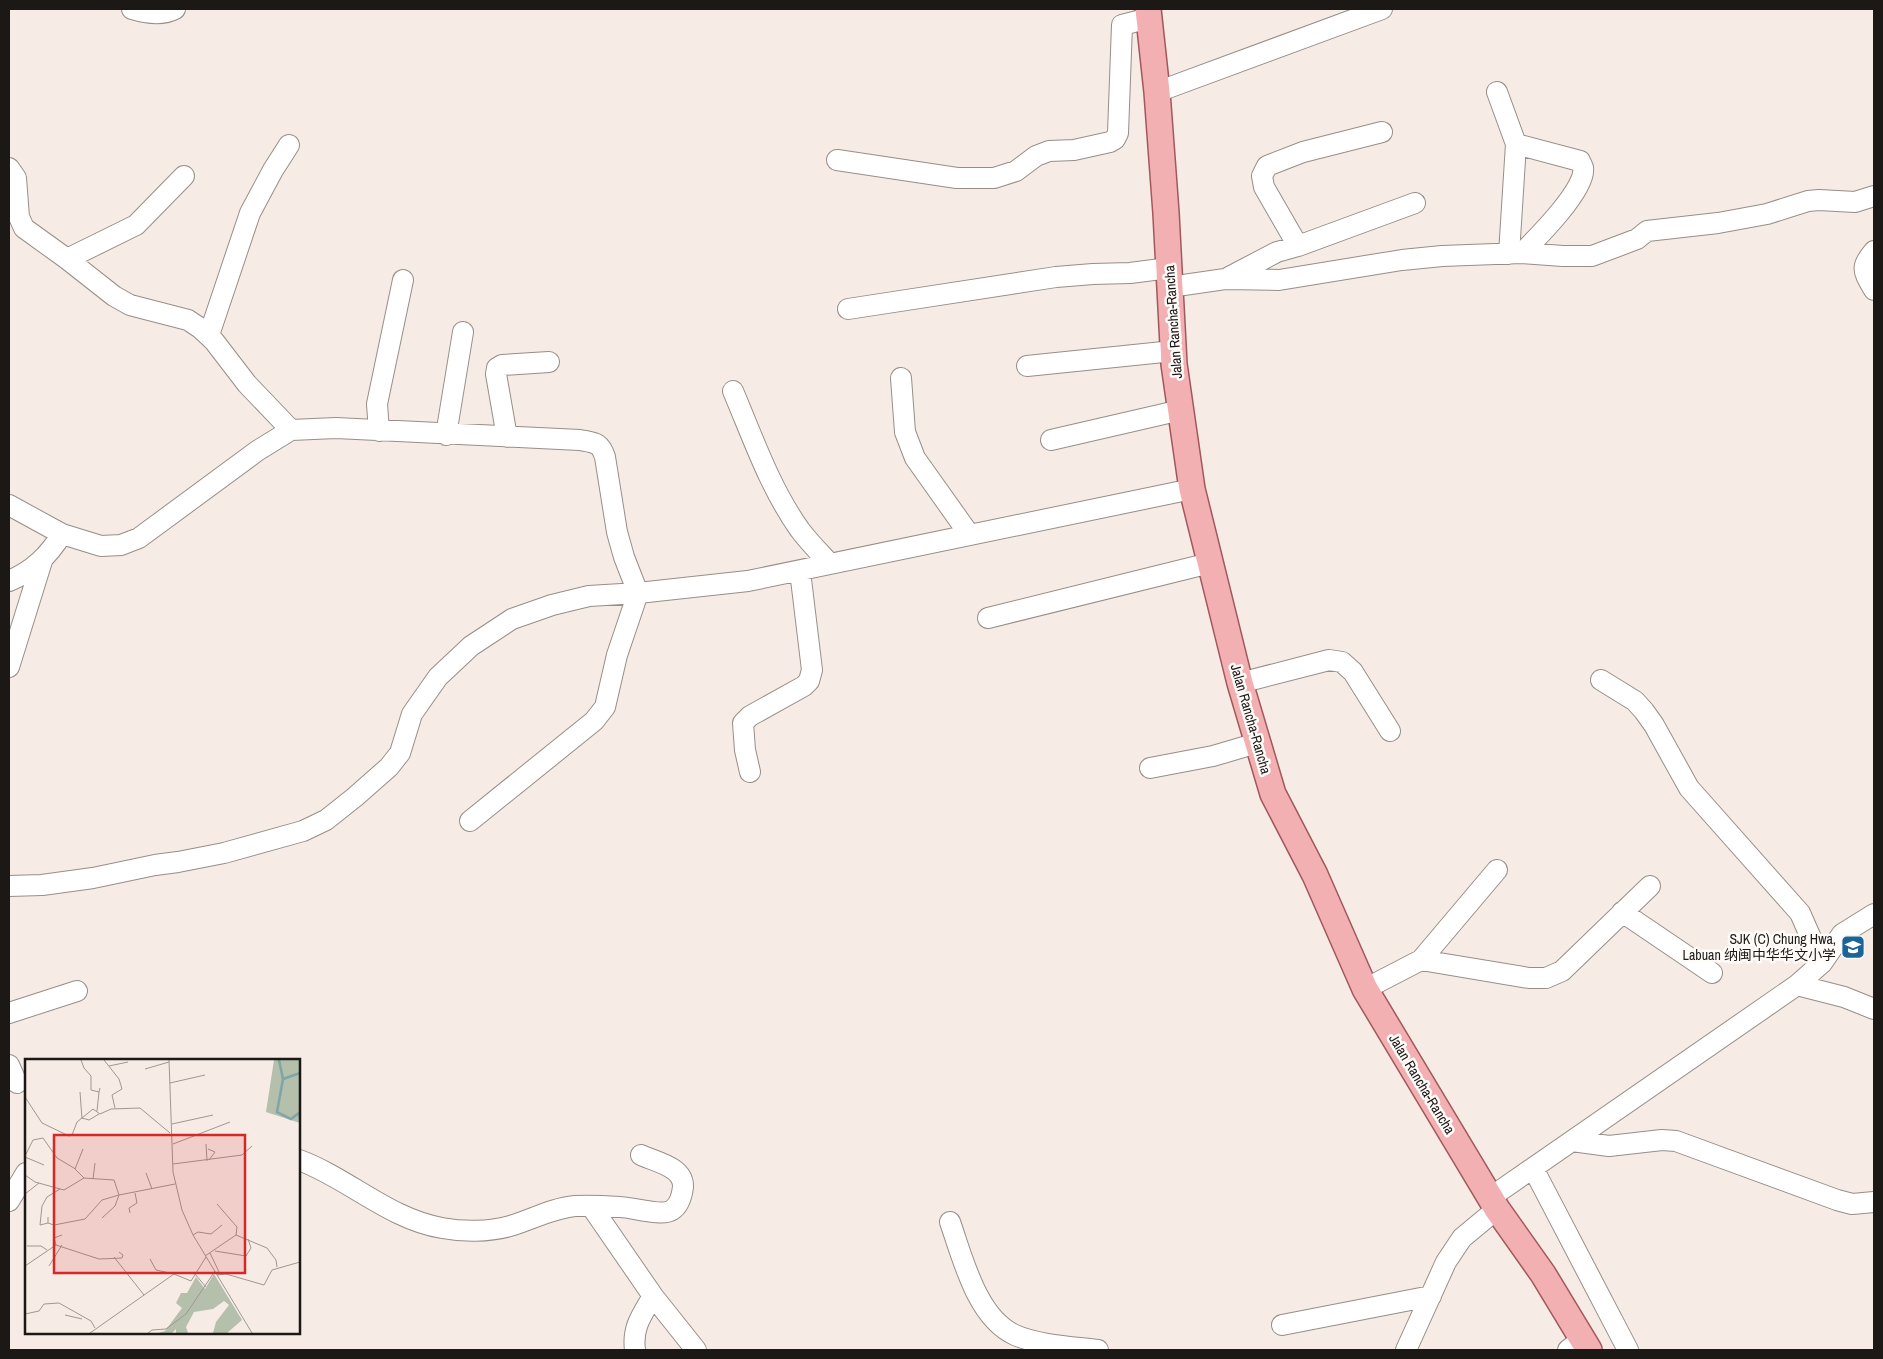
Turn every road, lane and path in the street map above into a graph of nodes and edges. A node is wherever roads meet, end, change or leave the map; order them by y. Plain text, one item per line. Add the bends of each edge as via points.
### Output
1 (132, 9) edge
2 (175, 9) edge
3 (1382, 9) edge
4 (1149, 13) edge
5 (1157, 92) junction
6 (1497, 92) dead end
7 (1382, 132) dead end
8 (1516, 144) junction
9 (289, 145) dead end
10 (837, 160) dead end
11 (9, 168) edge
12 (184, 176) dead end
13 (1874, 196) edge
14 (1415, 203) dead end
15 (1298, 246) junction
16 (1874, 250) edge
17 (1516, 254) junction
18 (67, 258) junction
19 (1169, 277) junction
20 (1226, 279) junction
21 (403, 280) dead end
22 (1872, 287) edge
23 (848, 310) dead end
24 (463, 332) dead end
25 (209, 335) junction
26 (1173, 351) junction
27 (549, 362) dead end
28 (1027, 366) dead end
29 (901, 378) dead end
30 (733, 391) dead end
31 (1181, 410) junction
32 (291, 430) junction
33 (379, 431) junction
34 (446, 435) junction
35 (507, 438) junction
36 (1051, 440) dead end
37 (1192, 489) junction
38 (9, 505) edge
39 (62, 534) junction
40 (969, 534) junction
41 (42, 561) junction
42 (1210, 563) junction
43 (830, 564) junction
44 (800, 570) junction
45 (9, 581) edge
46 (638, 593) junction
47 (988, 618) dead end
48 (9, 667) edge
49 (1601, 680) dead end
50 (1240, 683) junction
51 (1390, 731) dead end
52 (1257, 742) junction
53 (1150, 768) dead end
54 (750, 772) dead end
55 (470, 821) dead end
56 (1497, 870) dead end
57 (9, 886) edge
58 (1650, 886) dead end
59 (1622, 912) junction
60 (1874, 914) edge
61 (1421, 960) junction
62 (1822, 962) junction
63 (1712, 973) dead end
64 (1796, 985) junction
65 (1365, 990) junction
66 (77, 991) dead end
67 (1874, 1009) edge
68 (9, 1013) edge
69 (9, 1064) edge
70 (17, 1084) edge
71 (1572, 1140) junction
72 (641, 1155) dead end
73 (300, 1161) edge
74 (1533, 1168) junction
75 (25, 1175) edge
76 (9, 1201) edge
77 (1874, 1202) edge
78 (1494, 1203) junction
79 (591, 1206) junction
80 (950, 1222) dead end
81 (653, 1296) junction
82 (1431, 1296) junction
83 (1282, 1325) dead end
84 (1580, 1346) edge
85 (635, 1350) edge
86 (696, 1350) edge
87 (1098, 1350) edge
88 (1406, 1350) edge
89 (1628, 1350) edge

1 - 2 street via 146,13
3 - 5 street
4 - 5 main road, Jalan Rancha-Rancha
4 - 10 street via 1122,25 1118,133 1110,142 1074,150 1049,151 1016,171 994,178 957,178
5 - 19 main road, Jalan Rancha-Rancha
6 - 8 street
7 - 15 street via 1303,152 1267,166 1262,176 1264,187
8 - 17 street
8 - 17 street via 1580,161 1584,169 1575,194
9 - 25 street via 250,213
11 - 18 street via 16,178 19,218 24,228
12 - 18 street via 136,225
13 - 17 street via 1855,202 1808,201 1766,214 1718,223 1661,228 1592,256
14 - 15 street
15 - 20 street via 1277,252
16 - 22 street via 1864,264
17 - 20 street via 1442,256 1279,280
18 - 25 street via 130,305 188,320
19 - 20 street
19 - 23 street via 1130,273 1056,277
19 - 26 main road, Jalan Rancha-Rancha
21 - 33 street via 376,404
24 - 34 street
25 - 32 street via 247,384
26 - 28 street
26 - 31 main road, Jalan Rancha-Rancha
27 - 35 street via 497,368
29 - 40 street via 905,432 915,458
30 - 43 street via 781,500 800,531
31 - 36 street
31 - 37 main road, Jalan Rancha-Rancha
32 - 33 street via 336,428
32 - 39 street via 257,451 139,538 121,545 101,546
33 - 34 street
34 - 35 street
35 - 46 street via 580,440 594,442 601,447 617,532
37 - 40 street
37 - 42 main road, Jalan Rancha-Rancha
38 - 39 street
39 - 41 street
40 - 43 street
41 - 45 street
41 - 48 street
42 - 47 street
42 - 50 main road, Jalan Rancha-Rancha
43 - 44 street
44 - 46 street via 748,581
44 - 54 street via 812,670 804,686 743,723 744,750
46 - 55 street via 617,655 605,707 594,721
46 - 57 street via 589,596 552,605 512,619 472,646 438,677 412,714 400,753 389,767 326,820 303,831 224,853 93,878
49 - 62 street via 1644,711 1694,796 1800,913
50 - 51 street via 1329,660 1342,662 1353,672
50 - 52 main road, Jalan Rancha-Rancha
52 - 53 street via 1200,759
52 - 65 main road, Jalan Rancha-Rancha via 1273,794 1315,875
56 - 61 street
58 - 59 street
59 - 61 street via 1562,971 1546,978
59 - 63 street
60 - 62 street via 1842,934
61 - 65 street
62 - 64 street
64 - 67 street via 1844,997
64 - 71 street
65 - 78 main road, Jalan Rancha-Rancha
66 - 68 street
69 - 70 street
71 - 74 street
71 - 77 street via 1609,1146 1676,1140 1837,1200 1852,1204
72 - 79 street via 678,1172 683,1180 679,1203 671,1211 662,1212
73 - 79 street via 402,1215 441,1228 464,1231 495,1229 561,1208
74 - 78 street
74 - 89 street
75 - 76 street
78 - 82 street via 1462,1238 1446,1262
78 - 84 main road, Jalan Rancha-Rancha via 1543,1274
79 - 81 street
80 - 87 street via 975,1290 995,1322 1028,1340
81 - 85 street via 636,1325 633,1337
81 - 86 street
82 - 83 street
82 - 88 street

